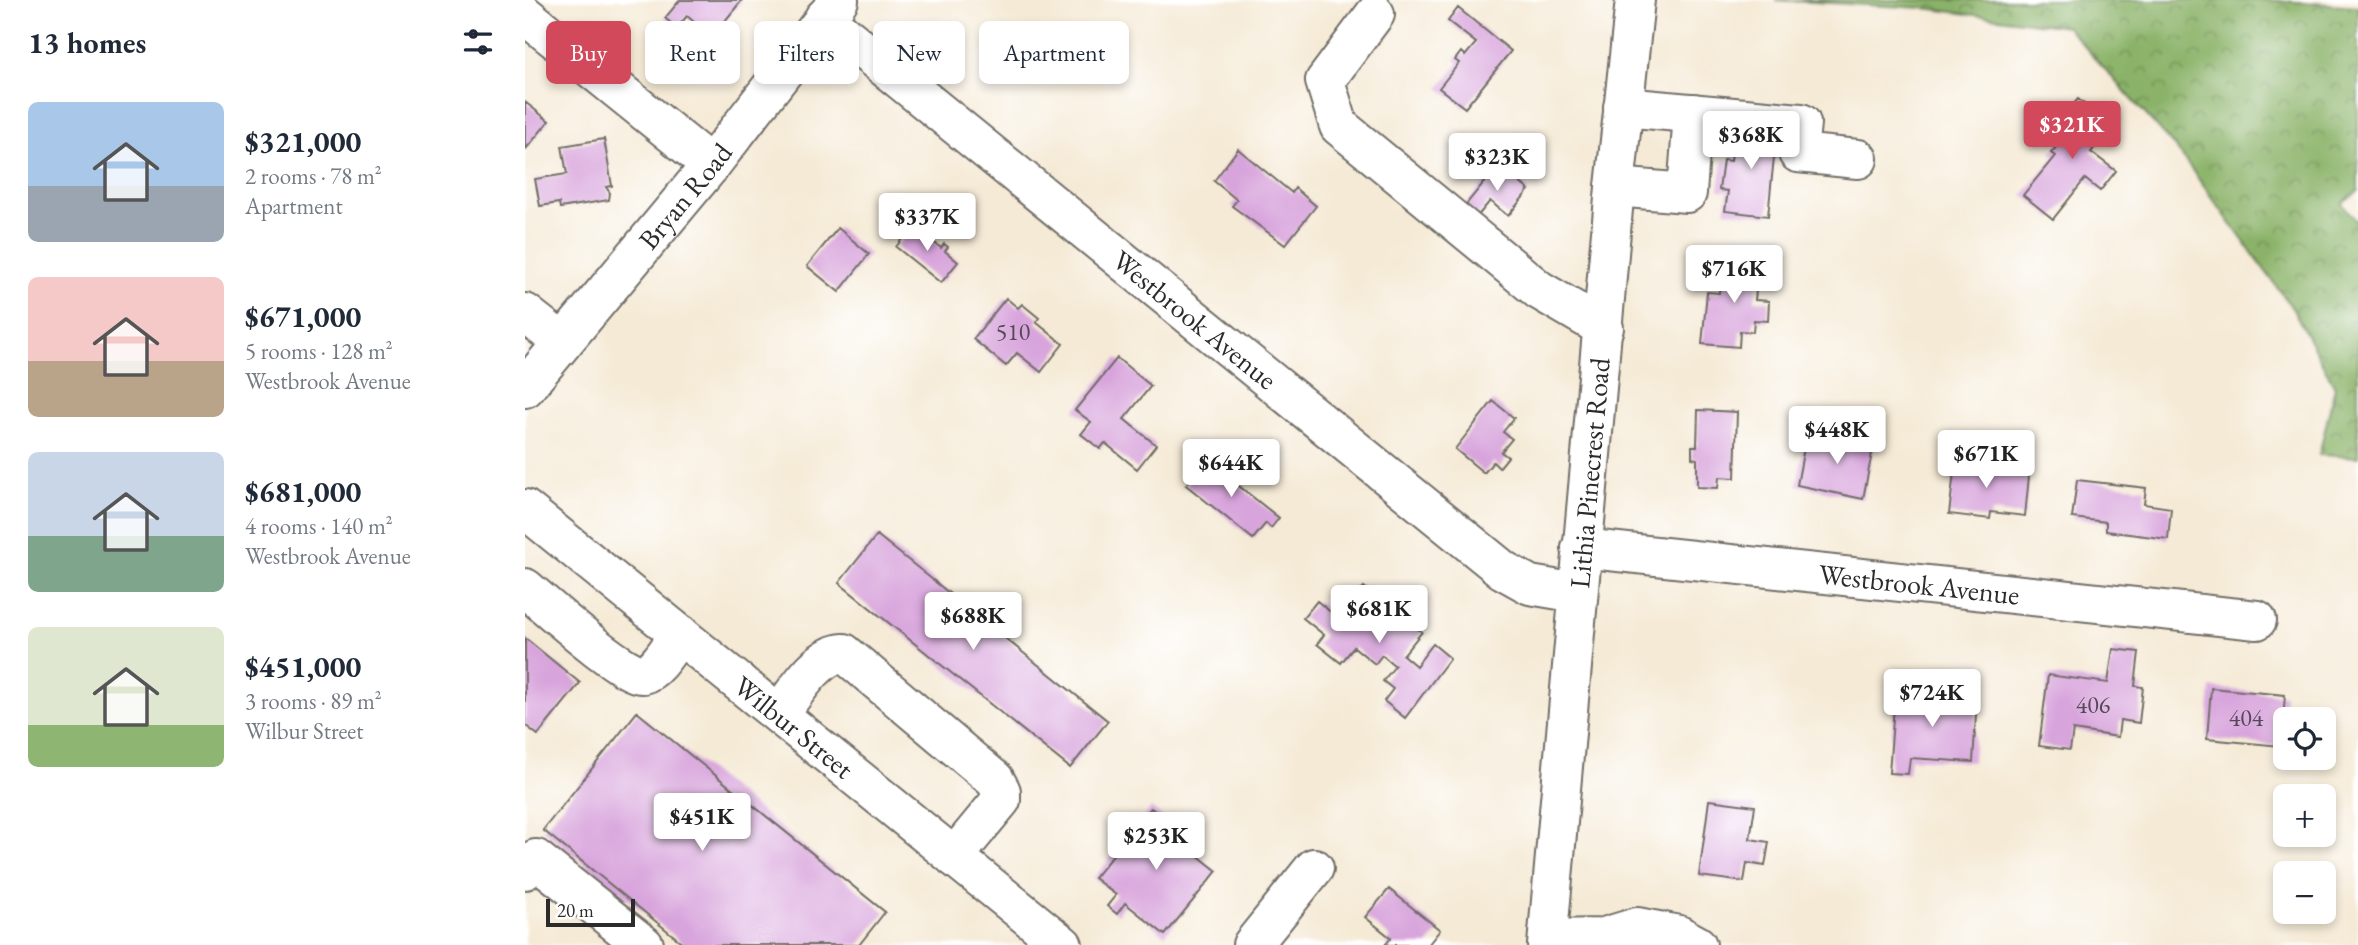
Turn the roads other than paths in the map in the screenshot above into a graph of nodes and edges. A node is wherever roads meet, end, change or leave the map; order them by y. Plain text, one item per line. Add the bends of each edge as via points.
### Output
1 (1636, 0) edge
2 (831, 9) edge
3 (1375, 14) dead end
4 (525, 15) edge
5 (1623, 107) junction
6 (1693, 113) junction
7 (1858, 159) dead end
8 (711, 165) junction
9 (1615, 187) junction
10 (525, 313) edge
11 (1604, 328) junction
12 (562, 342) junction
13 (525, 388) edge
14 (525, 509) edge
15 (1581, 548) junction
16 (525, 588) edge
17 (1577, 593) junction
18 (2257, 620) dead end
19 (680, 634) junction
20 (779, 714) junction
21 (954, 857) junction
22 (1314, 868) dead end
23 (525, 870) edge
24 (1607, 941) edge
25 (1547, 942) edge
26 (644, 945) edge
27 (1063, 945) edge
28 (1251, 945) edge
29 (1697, 945) edge

1 - 5 street, Lithia Pinecrest Road
2 - 8 street, Bryan Road
2 - 17 street, Westbrook Avenue via 1503,570 1530,585
3 - 11 street via 1325,80 1339,126 1539,290
4 - 8 street
5 - 6 street
5 - 9 street, Lithia Pinecrest Road
6 - 7 street via 1801,123 1798,153
6 - 9 street via 1687,193
8 - 12 street, Bryan Road
9 - 11 street, Lithia Pinecrest Road
10 - 12 street
11 - 15 street, Lithia Pinecrest Road
12 - 13 street, Bryan Road
14 - 19 street, Wilbur Street
15 - 17 street, Lithia Pinecrest Road
15 - 18 street, Westbrook Avenue
16 - 19 street via 610,659 636,674 652,669
17 - 25 street, Lithia Pinecrest Road
19 - 20 street, Wilbur Street
20 - 21 street, Wilbur Street
20 - 21 street via 817,668 844,653 924,718 995,780 1001,791 1001,800
21 - 27 street, Wilbur Street
22 - 28 street
23 - 26 street via 535,859
24 - 25 street
24 - 29 street via 1637,927 1679,935

